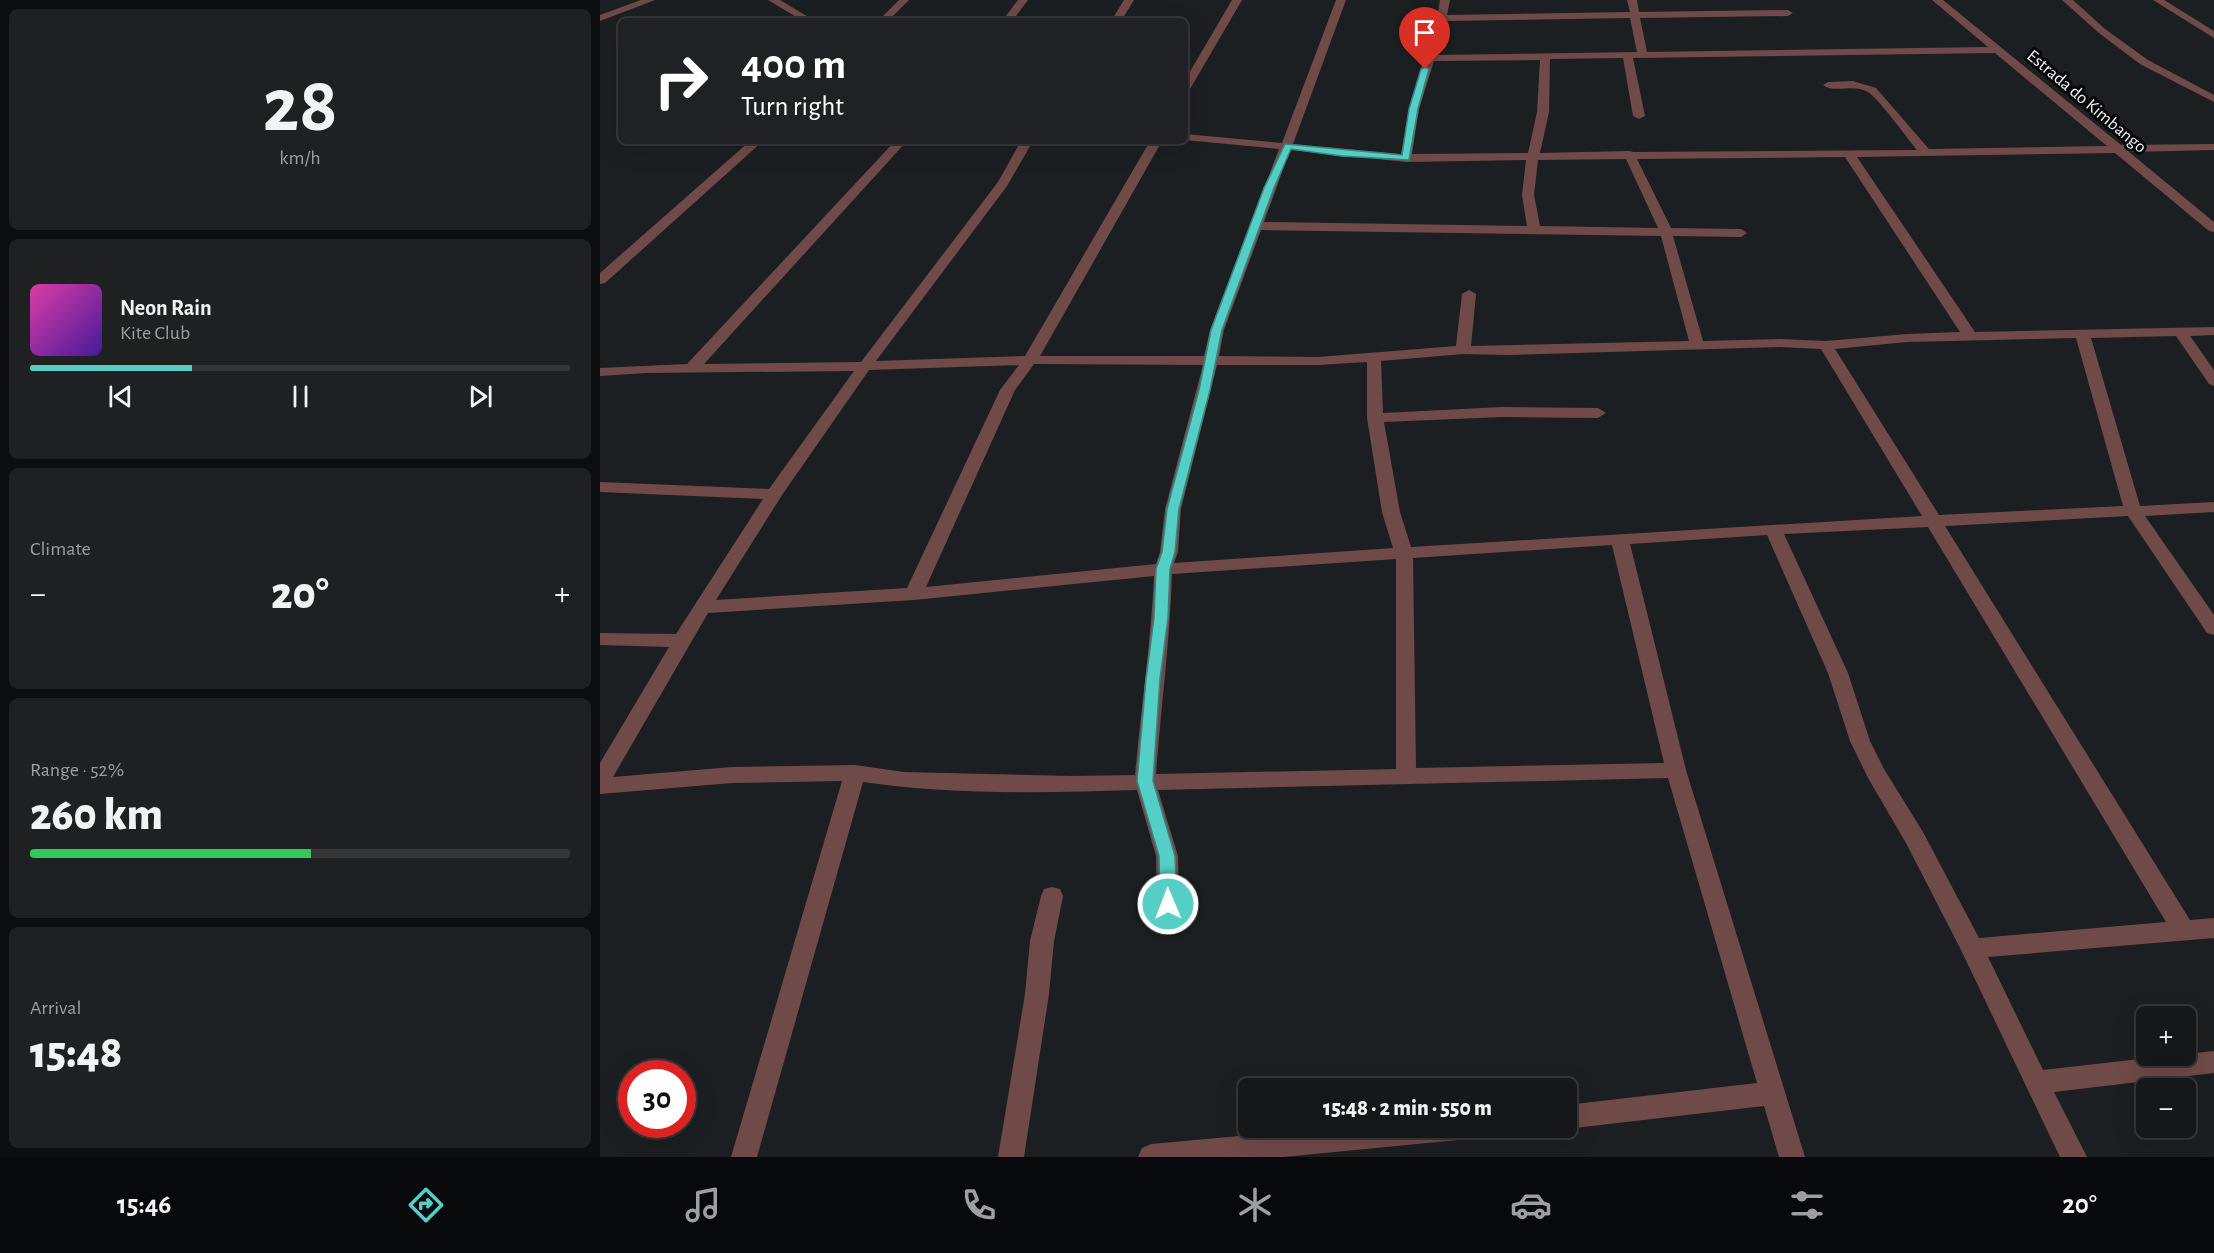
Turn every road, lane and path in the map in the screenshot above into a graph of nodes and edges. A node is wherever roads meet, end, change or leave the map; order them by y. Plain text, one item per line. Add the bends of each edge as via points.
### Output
1 (650, 0) edge
2 (773, 0) edge
3 (904, 0) edge
4 (1023, 0) edge
5 (1129, 0) edge
6 (1237, 0) edge
7 (1341, 0) edge
8 (1445, 0) edge
9 (1632, 0) edge
10 (1937, 0) edge
11 (2067, 0) edge
12 (2158, 0) edge
13 (1788, 13) dead end
14 (1636, 15) junction
15 (600, 18) edge
16 (805, 18) edge
17 (886, 18) edge
18 (1009, 18) edge
19 (1118, 18) edge
20 (1442, 18) junction
21 (2214, 35) edge
22 (2000, 50) junction
23 (1627, 56) junction
24 (1644, 56) junction
25 (1545, 57) junction
26 (1429, 58) junction
27 (1188, 84) edge
28 (1828, 85) dead end
29 (2214, 99) edge
30 (1639, 116) dead end
31 (1188, 136) edge
32 (754, 144) edge
33 (898, 144) edge
34 (1025, 144) edge
35 (1154, 144) edge
36 (1288, 146) junction
37 (2214, 147) edge
38 (2119, 149) junction
39 (1848, 153) junction
40 (1926, 153) junction
41 (1629, 154) junction
42 (1533, 156) junction
43 (1406, 158) junction
44 (1255, 226) junction
45 (2214, 228) edge
46 (1534, 231) junction
47 (1666, 232) junction
48 (1741, 232) dead end
49 (600, 280) edge
50 (1469, 294) dead end
51 (2214, 331) edge
52 (2082, 333) junction
53 (2181, 333) junction
54 (1970, 336) junction
55 (1826, 345) junction
56 (1697, 346) junction
57 (1463, 350) junction
58 (1374, 358) junction
59 (1029, 360) junction
60 (1210, 360) junction
61 (865, 366) junction
62 (690, 370) junction
63 (600, 372) edge
64 (2214, 381) edge
65 (1598, 412) dead end
66 (1375, 418) junction
67 (600, 487) edge
68 (774, 494) junction
69 (2214, 507) edge
70 (2133, 511) junction
71 (1931, 521) junction
72 (1773, 529) junction
73 (1620, 540) junction
74 (1404, 554) junction
75 (1163, 569) junction
76 (914, 594) junction
77 (702, 607) junction
78 (2214, 629) edge
79 (600, 639) edge
80 (683, 641) junction
81 (1676, 770) junction
82 (855, 773) junction
83 (1406, 776) junction
84 (600, 781) edge
85 (1145, 781) junction
86 (600, 786) edge
87 (1052, 896) dead end
88 (1168, 904) dead end
89 (2214, 928) edge
90 (2184, 931) junction
91 (1972, 948) junction
92 (2214, 1062) edge
93 (2037, 1082) junction
94 (1773, 1093) junction
95 (1577, 1116) edge
96 (1367, 1138) edge
97 (1222, 1154) edge
98 (744, 1157) edge
99 (1011, 1157) edge
100 (1151, 1157) edge
101 (1792, 1157) edge
102 (2074, 1157) edge

1 - 15 street
2 - 16 street
3 - 17 street
4 - 18 street
5 - 19 street
6 - 27 street
7 - 36 street
8 - 20 street
9 - 14 street
10 - 22 street, Estrada do Kimbango
11 - 29 street via 2144,62
12 - 21 street
13 - 14 street
14 - 20 street
14 - 24 street via 1638,45
20 - 26 street
22 - 24 street
22 - 38 street, Estrada do Kimbango
23 - 24 street
23 - 25 street
23 - 30 street
25 - 26 street
25 - 42 street via 1545,92
26 - 43 street via 1414,109
28 - 40 street via 1853,84 1872,90
31 - 36 street
32 - 49 street
33 - 62 street
34 - 61 street via 1003,183
35 - 59 street
36 - 43 street
36 - 44 street
37 - 38 street
38 - 40 street
38 - 45 street, Estrada do Kimbango
39 - 40 street
39 - 41 street
39 - 54 street
41 - 42 street
41 - 47 street
42 - 43 street
42 - 46 street via 1528,195
44 - 46 street
44 - 60 street
46 - 47 street
47 - 48 street
47 - 56 street
50 - 57 street
51 - 53 street
52 - 53 street
52 - 54 street
52 - 70 street
53 - 64 street
54 - 55 street
55 - 56 street
55 - 71 street
56 - 57 street
57 - 58 street
58 - 60 street
58 - 66 street
59 - 60 street
59 - 61 street
59 - 76 street via 1008,390
60 - 75 street via 1173,509 1169,552
61 - 62 street
61 - 68 street
62 - 63 street
65 - 66 street
66 - 74 street via 1391,512
67 - 68 street
68 - 77 street
69 - 70 street
70 - 71 street
70 - 78 street
71 - 72 street
71 - 90 street
72 - 73 street
72 - 91 street via 1838,673 1860,741
73 - 74 street
73 - 81 street
74 - 75 street
74 - 83 street
75 - 76 street
75 - 85 street
76 - 77 street
77 - 80 street
79 - 80 street
80 - 84 street
81 - 83 street
81 - 94 street
82 - 85 street via 904,780 1072,784
82 - 86 street via 732,775
82 - 98 street
83 - 85 street
85 - 88 street via 1167,856
87 - 99 street
89 - 90 street
90 - 91 street
91 - 93 street
92 - 93 street
93 - 102 street
94 - 95 street
94 - 101 street
96 - 97 street
97 - 100 street

